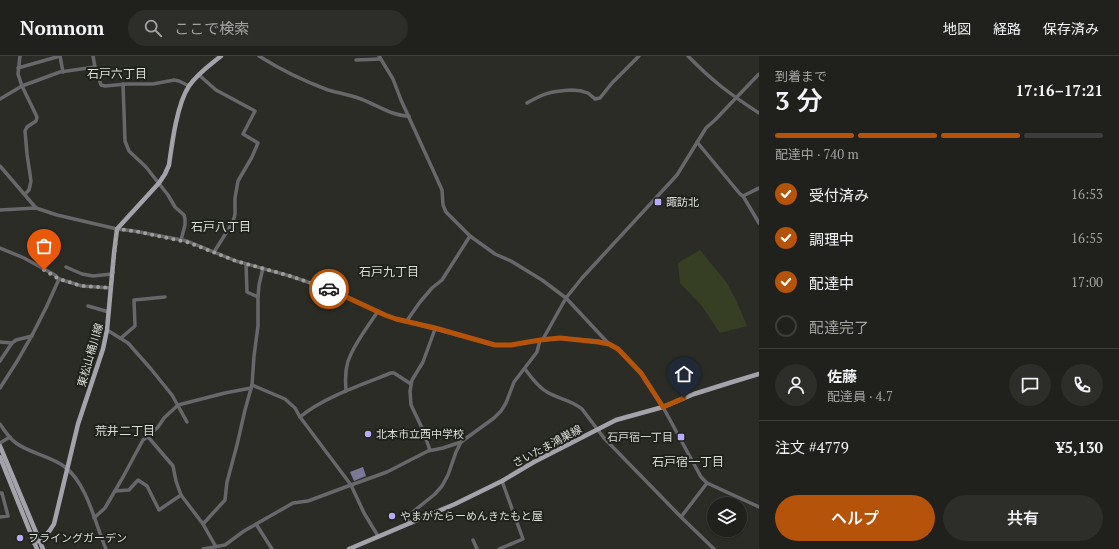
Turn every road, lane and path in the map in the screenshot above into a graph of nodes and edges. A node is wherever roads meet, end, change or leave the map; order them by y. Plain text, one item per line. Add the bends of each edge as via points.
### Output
1 (20, 56) edge
2 (60, 56) edge
3 (93, 56) edge
4 (221, 56) edge
5 (260, 56) edge
6 (639, 56) edge
7 (688, 56) edge
8 (380, 58) edge
9 (356, 60) dead end
10 (95, 67) junction
11 (18, 68) junction
12 (63, 72) junction
13 (759, 74) edge
14 (199, 75) junction
15 (123, 84) junction
16 (22, 86) junction
17 (189, 86) junction
18 (0, 98) edge
19 (736, 98) junction
20 (527, 104) dead end
21 (759, 113) edge
22 (409, 116) junction
23 (697, 142) junction
24 (0, 166) edge
25 (159, 183) junction
26 (758, 190) edge
27 (25, 194) junction
28 (743, 196) junction
29 (36, 208) junction
30 (0, 210) edge
31 (759, 222) edge
32 (117, 229) junction
33 (470, 236) junction
34 (181, 240) junction
35 (0, 248) edge
36 (214, 252) junction
37 (246, 264) junction
38 (66, 267) dead end
39 (263, 268) junction
40 (112, 274) junction
41 (59, 279) junction
42 (111, 288) junction
43 (165, 297) dead end
44 (258, 297) junction
45 (566, 298) junction
46 (88, 306) dead end
47 (378, 311) junction
48 (109, 312) junction
49 (406, 322) junction
50 (435, 328) junction
51 (107, 330) junction
52 (32, 336) junction
53 (121, 338) junction
54 (541, 340) junction
55 (0, 342) edge
56 (12, 343) junction
57 (609, 344) junction
58 (0, 361) edge
59 (524, 369) junction
60 (759, 374) edge
61 (411, 384) junction
62 (252, 386) junction
63 (0, 388) edge
64 (346, 391) junction
65 (178, 405) junction
66 (663, 407) junction
67 (300, 417) junction
68 (188, 422) dead end
69 (0, 424) edge
70 (597, 429) junction
71 (10, 437) junction
72 (147, 437) junction
73 (461, 442) junction
74 (0, 443) edge
75 (0, 446) edge
76 (430, 450) junction
77 (0, 457) edge
78 (67, 468) junction
79 (502, 481) junction
80 (707, 483) junction
81 (351, 485) junction
82 (116, 491) junction
83 (0, 493) edge
84 (181, 495) junction
85 (759, 507) edge
86 (5, 508) junction
87 (0, 509) edge
88 (681, 517) junction
89 (0, 518) edge
90 (94, 518) junction
91 (203, 524) junction
92 (256, 524) junction
93 (408, 524) junction
94 (378, 536) junction
95 (472, 540) dead end
96 (40, 541) junction
97 (34, 543) junction
98 (216, 547) junction
99 (37, 549) edge
100 (43, 549) edge
101 (106, 549) edge
102 (205, 549) edge
103 (272, 549) edge
104 (349, 549) edge
105 (477, 549) edge
106 (499, 549) edge
107 (714, 549) edge

1 - 11 street
2 - 11 street
2 - 12 street
3 - 10 street
4 - 14 main road
5 - 22 street via 294,76
6 - 20 street via 600,98 595,99 587,92 578,90 561,90 552,91
7 - 19 street
8 - 9 street
8 - 22 street via 393,79
10 - 12 street
10 - 15 street via 101,85
11 - 16 street
12 - 16 street
13 - 19 street
14 - 17 main road
14 - 36 street via 216,90 255,111 243,134 258,143 238,181 233,222
15 - 17 street via 153,84 179,80
15 - 25 street via 125,141 129,150
16 - 18 street
16 - 27 street via 37,117 25,131 31,181
17 - 25 main road via 180,105 169,165
19 - 21 street
19 - 23 street via 706,128
22 - 33 street via 442,190 446,212
23 - 28 street
23 - 45 street via 677,175
24 - 27 street
25 - 32 main road
25 - 34 street via 184,216 185,226
26 - 28 street
27 - 29 street
28 - 31 street
29 - 30 street
29 - 32 street
32 - 34 street
32 - 40 main road, 東松山桶川線
33 - 45 street via 495,254 542,280
33 - 49 street via 442,280 420,302
34 - 36 street
35 - 41 street via 24,258
36 - 37 street
37 - 39 street
37 - 44 street via 247,292
38 - 40 street via 94,276
39 - 44 street
39 - 47 street via 334,291
40 - 42 main road, 東松山桶川線
41 - 42 street via 82,286
41 - 52 street
42 - 48 main road, 東松山桶川線
43 - 53 street via 134,300 135,326
44 - 62 street
45 - 54 street
45 - 57 street
46 - 48 street
47 - 49 street
47 - 64 street via 350,355
48 - 51 main road, 東松山桶川線
49 - 50 street
50 - 54 street via 495,345
50 - 61 street via 423,362
51 - 53 street
51 - 78 main road, 東松山桶川線
52 - 56 street
52 - 63 street
53 - 65 street via 151,369
54 - 57 street via 560,338
54 - 59 street via 537,352
55 - 56 street
56 - 58 street
57 - 66 street via 618,349 641,373
59 - 70 street via 547,392 582,409
59 - 73 street via 514,382 501,411
60 - 66 main road, さいたま鴻巣線 via 694,394
61 - 64 street via 391,373
61 - 76 street via 411,405
62 - 65 street
62 - 67 street via 285,398
62 - 91 street via 227,482 225,500
64 - 67 street via 308,410
65 - 68 street
65 - 72 street
66 - 70 main road, さいたま鴻巣線 via 616,420
66 - 80 street
67 - 81 street
69 - 71 street
70 - 79 main road, さいたま鴻巣線
70 - 88 street
71 - 74 street
71 - 78 street via 17,444
72 - 82 street
72 - 84 street via 174,466
73 - 76 street
73 - 93 street via 442,486 408,514
75 - 96 main road
76 - 81 street via 387,472
77 - 97 main road
78 - 90 street via 84,491
78 - 96 main road, 東松山桶川線 via 54,524
79 - 93 main road, さいたま鴻巣線
79 - 106 street via 523,540
80 - 85 street
80 - 88 street
81 - 92 street via 308,501 293,503
81 - 94 street
82 - 84 street via 128,490 138,480 147,486 159,510
82 - 90 street via 105,508
83 - 86 street
84 - 91 street
86 - 87 street
86 - 89 street via 8,516
88 - 107 street
90 - 101 street
91 - 98 street
92 - 98 street via 225,545
92 - 103 street
93 - 94 main road, さいたま鴻巣線
94 - 104 main road, さいたま鴻巣線
95 - 105 street
96 - 97 main road
96 - 100 main road
97 - 99 main road
98 - 102 street

